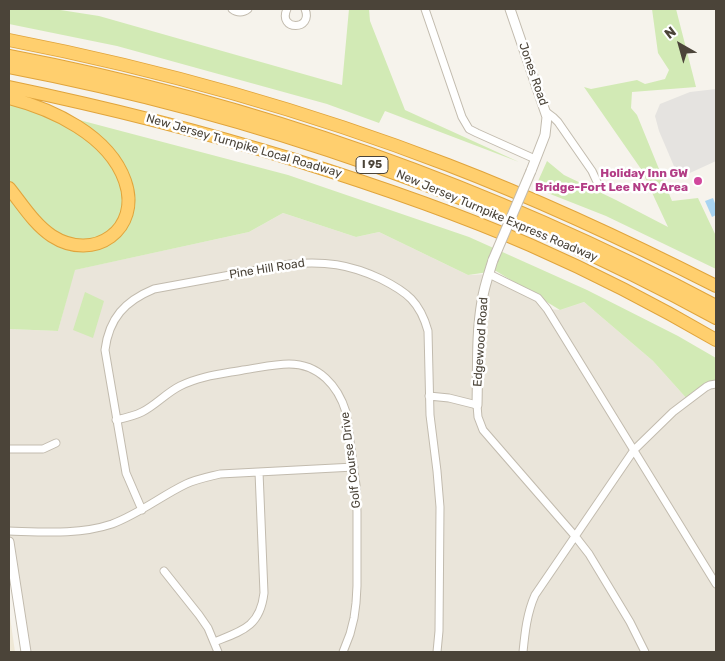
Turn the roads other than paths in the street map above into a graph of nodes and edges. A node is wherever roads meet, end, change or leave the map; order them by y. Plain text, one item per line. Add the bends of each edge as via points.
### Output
1 (232, 9) edge
2 (248, 9) edge
3 (287, 9) edge
4 (304, 9) edge
5 (424, 9) edge
6 (510, 9) edge
7 (9, 40) edge
8 (9, 56) edge
9 (9, 67) edge
10 (9, 88) edge
11 (9, 98) edge
12 (546, 111) junction
13 (536, 158) junction
14 (598, 184) dead end
15 (9, 188) edge
16 (489, 274) junction
17 (716, 286) edge
18 (716, 306) edge
19 (716, 318) edge
20 (716, 340) edge
21 (716, 384) edge
22 (430, 396) junction
23 (477, 405) junction
24 (116, 420) junction
25 (56, 443) dead end
26 (9, 449) edge
27 (634, 450) junction
28 (354, 468) junction
29 (259, 472) junction
30 (142, 510) junction
31 (9, 531) edge
32 (575, 536) junction
33 (9, 542) edge
34 (164, 571) dead end
35 (716, 584) edge
36 (214, 642) junction
37 (26, 652) edge
38 (218, 652) edge
39 (343, 652) edge
40 (438, 652) edge
41 (523, 652) edge
42 (644, 652) edge

1 - 2 street via 237,12
3 - 4 street via 288,22 297,26 305,20
5 - 13 street via 469,129
6 - 12 street, Jones Road
7 - 17 highway, I 95 via 181,79 354,131 507,189
8 - 18 highway, New Jersey Turnpike Express Roadway / I 95 via 192,98 375,155 524,213
9 - 19 highway, New Jersey Turnpike Express Roadway / I 95 via 197,110 368,164 460,198 556,239
10 - 20 highway, New Jersey Turnpike Local Roadway / I 95 via 184,128 422,202 545,252
11 - 15 highway via 59,116 104,148 125,179 127,211 116,232 104,241 92,246 70,244 39,225
12 - 13 street, Edgewood Road via 546,131
12 - 14 street, Jones Road via 554,116
13 - 16 street, Edgewood Road, bridge
16 - 23 street, Edgewood Road via 479,328
16 - 27 street via 538,298
21 - 27 street via 706,387 680,406
22 - 23 street
22 - 24 street, Pine Hill Road via 428,331 420,310 406,294 368,273 344,266 290,264 154,289 123,308 110,327 105,350
22 - 40 street, Pine Hill Road via 440,507
23 - 32 street via 479,422 486,433
24 - 28 street, Golf Course Drive via 140,413 194,380 296,364 325,377 338,392 346,412
24 - 30 street, Pine Hill Road via 126,473
25 - 26 street via 42,449
27 - 32 street
27 - 35 street
28 - 29 street
28 - 39 street, Golf Course Drive via 356,603
29 - 30 street via 204,478 177,488
29 - 36 street via 263,602 256,618 244,630
30 - 31 street via 84,531
32 - 41 street via 530,605
32 - 42 street via 630,622
33 - 37 street
34 - 36 street via 199,614
36 - 38 street

